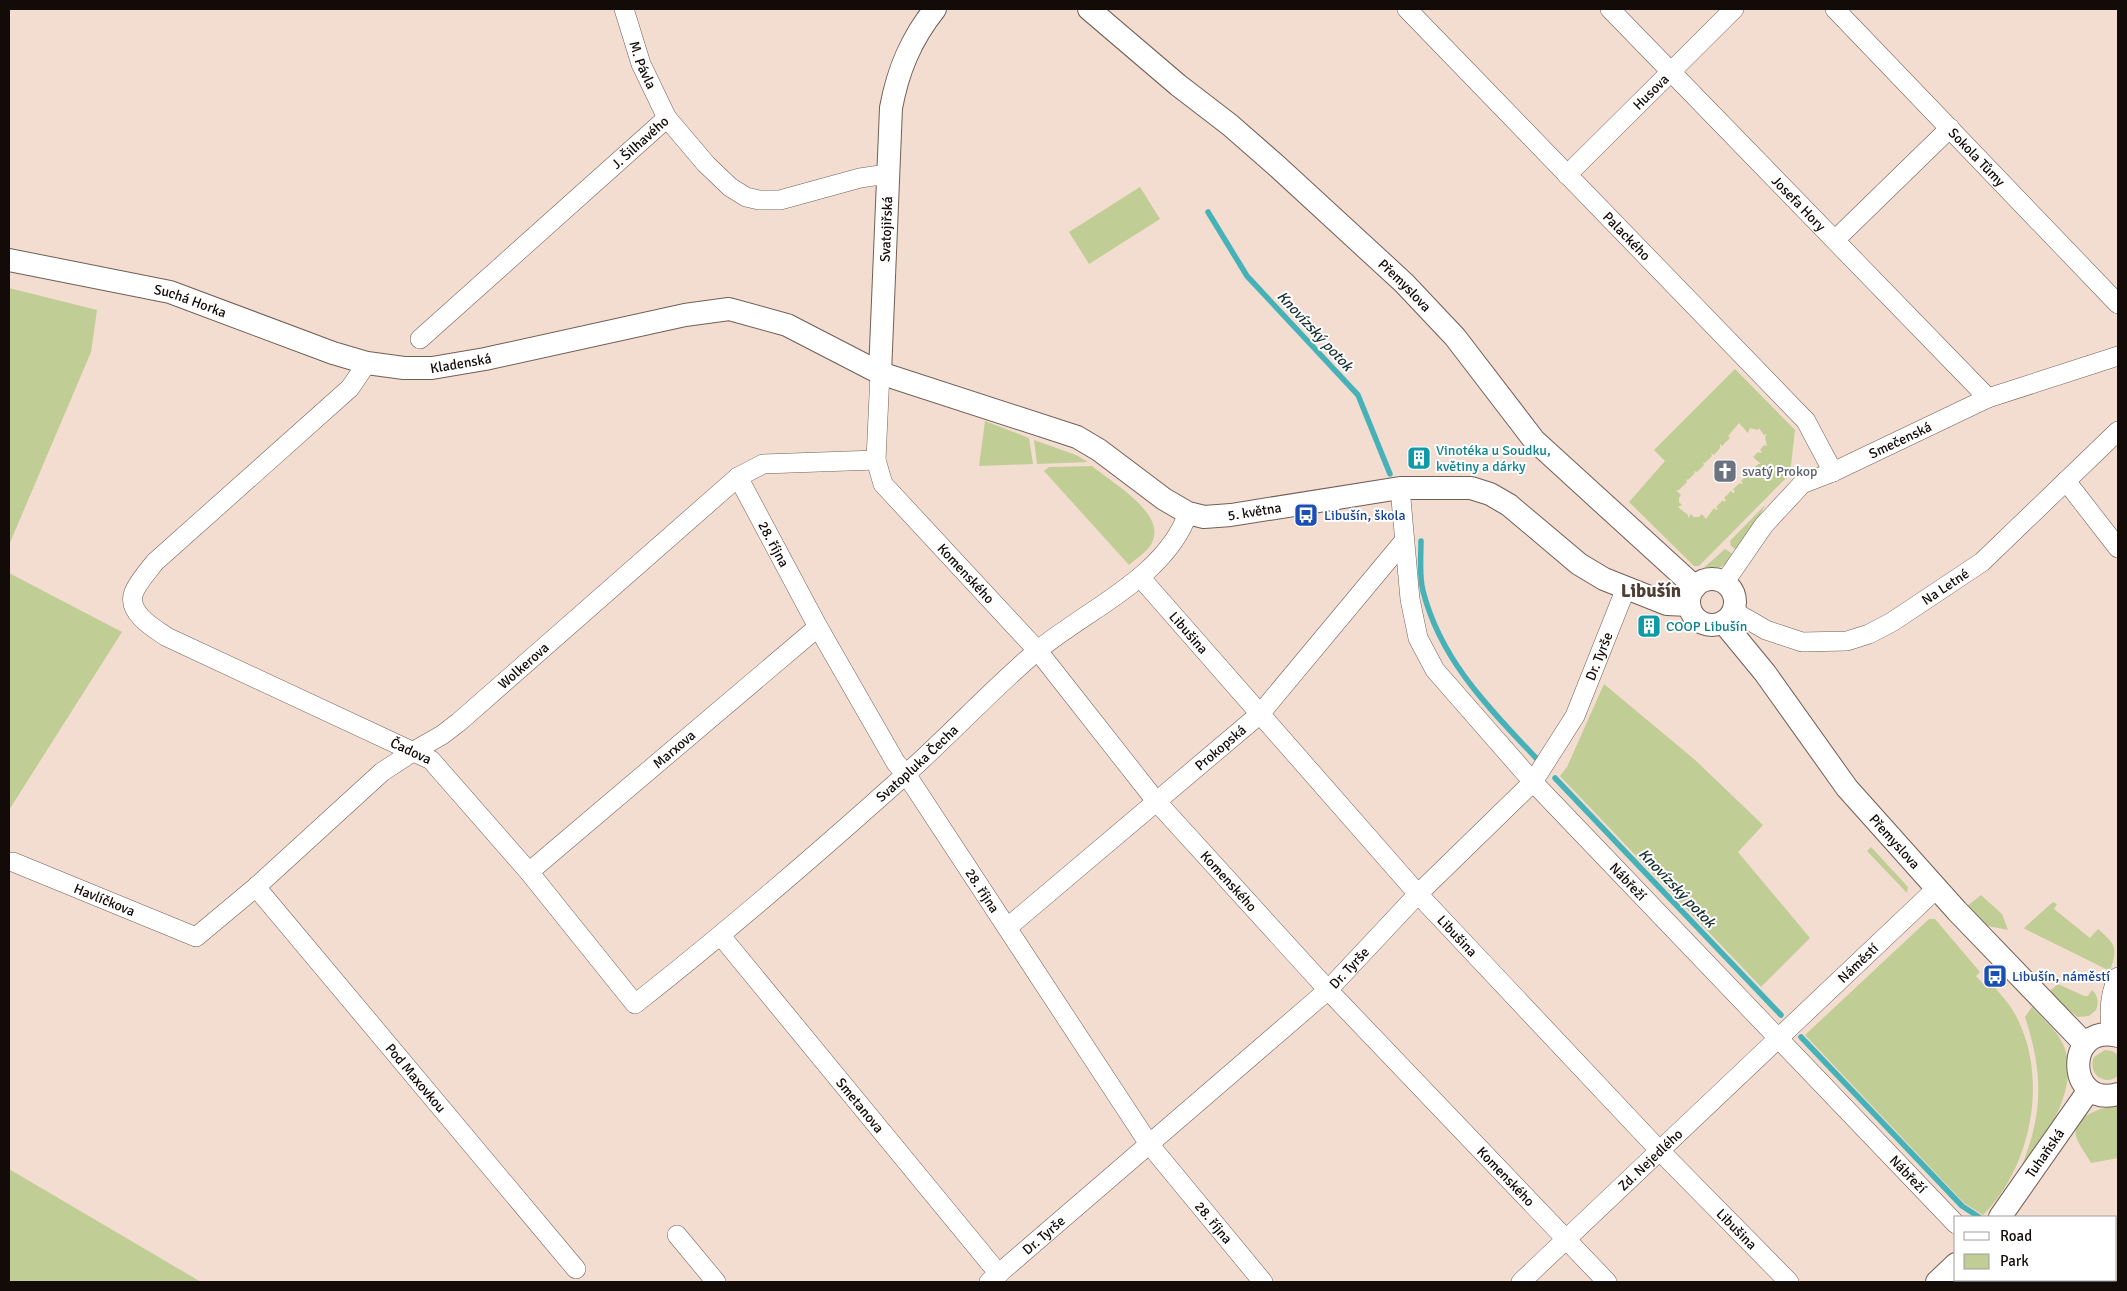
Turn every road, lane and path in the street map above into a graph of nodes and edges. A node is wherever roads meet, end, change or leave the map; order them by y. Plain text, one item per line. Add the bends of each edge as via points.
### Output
1 (624, 9) edge
2 (935, 9) edge
3 (1089, 9) edge
4 (1407, 9) edge
5 (1610, 9) edge
6 (1734, 9) edge
7 (1835, 9) edge
8 (1671, 72) junction
9 (667, 118) junction
10 (1950, 128) junction
11 (887, 174) junction
12 (1567, 175) junction
13 (1836, 239) junction
14 (9, 260) edge
15 (2118, 304) edge
16 (420, 339) dead end
17 (2118, 356) edge
18 (367, 363) junction
19 (880, 373) junction
20 (1988, 398) junction
21 (2118, 431) edge
22 (876, 460) junction
23 (1833, 472) junction
24 (738, 477) junction
25 (2066, 481) junction
26 (1400, 488) junction
27 (1188, 513) junction
28 (1404, 541) junction
29 (2118, 548) edge
30 (1140, 577) junction
31 (1724, 583) junction
32 (1626, 588) junction
33 (1692, 596) junction
34 (1728, 617) junction
35 (818, 627) junction
36 (1038, 651) junction
37 (1260, 714) junction
38 (414, 751) junction
39 (906, 774) junction
40 (1533, 782) junction
41 (1156, 801) junction
42 (13, 862) dead end
43 (529, 872) junction
44 (256, 887) junction
45 (1936, 888) junction
46 (1418, 894) junction
47 (1008, 927) junction
48 (721, 936) junction
49 (196, 937) joint
50 (2118, 977) edge
51 (1328, 990) junction
52 (635, 1004) joint
53 (2115, 1036) edge
54 (1778, 1038) junction
55 (2085, 1044) junction
56 (2090, 1090) junction
57 (2118, 1094) edge
58 (1149, 1144) junction
59 (1659, 1150) junction
60 (2003, 1214) edge
61 (1954, 1222) edge
62 (677, 1235) dead end
63 (1565, 1239) junction
64 (576, 1270) dead end
65 (994, 1278) edge
66 (716, 1282) edge
67 (1263, 1282) edge
68 (1522, 1282) edge
69 (1607, 1282) edge
70 (1789, 1282) edge

1 - 9 street, M. Pávla via 641,64
2 - 11 street, Svatojiřská via 912,43 896,82
3 - 33 street, Přemyslova via 1178,86 1230,125 1404,283 1455,337 1534,440
4 - 12 street, Palackého
5 - 8 street, Josefa Hory
6 - 8 street, Husova
7 - 10 street, Sokola Tůmy
8 - 12 street, Husova
8 - 13 street, Josefa Hory
9 - 11 street, J. Šilhavého via 706,164 746,197 780,200
9 - 16 street, J. Šilhavého
10 - 13 street
10 - 15 street, Sokola Tůmy
11 - 19 street, Svatojiřská
12 - 23 street, Palackého via 1806,421
13 - 20 street, Josefa Hory
14 - 18 street, Suchá Horka via 170,292
17 - 20 street, Smečenská
18 - 19 street, Kladenská via 432,368 729,309 787,325
18 - 38 street, Čadova via 350,388 155,562 134,591 133,599 147,625 167,637
19 - 22 street, Svatojiřská
19 - 27 street, 5. května via 1077,438 1100,450 1164,499
20 - 23 street, Smečenská
21 - 25 street, Na Letné
22 - 24 street, Wolkerova via 762,464
22 - 36 street, Komenského via 883,484
23 - 31 street, Smečenská via 1802,484 1764,525
24 - 35 street, 28. října
24 - 38 street, Wolkerova via 459,722
25 - 29 street
25 - 34 street, Na Letné via 1982,562 1869,634 1847,641 1802,642
26 - 27 street, 5. května via 1230,515 1204,517
26 - 28 street, Nábřeží
26 - 32 street, 5. května via 1471,488 1490,494 1509,505 1579,564
27 - 30 street, Svatopluka Čecha via 1172,545
28 - 37 street, Prokopská
28 - 40 street, Nábřeží via 1418,638 1435,670
30 - 36 street, Svatopluka Čecha
30 - 37 street, Libušina
31 - 33 street via 1708,580
31 - 34 street, Přemyslova via 1733,595
32 - 33 street, 5. května via 1667,604
32 - 40 street, Dr. Tyrše via 1575,716
33 - 34 street, Přemyslova via 1693,614 1704,624 1713,625
34 - 45 street, Přemyslova via 1830,767
35 - 39 street, 28. října via 896,763
35 - 43 street, Marxova
36 - 39 street, Svatopluka Čecha
36 - 41 street, Komenského
37 - 41 street, Prokopská
37 - 46 street, Libušina
38 - 43 street, Čadova via 432,760
38 - 44 street, Wolkerova via 382,772
39 - 47 street, 28. října
39 - 48 street, Svatopluka Čecha
40 - 46 street, Dr. Tyrše
40 - 54 street, Nábřeží
41 - 47 street, Prokopská
41 - 51 street, Komenského
42 - 49 street, Havlíčkova
43 - 52 street, Čadova
44 - 49 street, Wolkerova
44 - 64 street, Pod Maxovkou
45 - 54 street, Náměstí
45 - 55 street, Přemyslova
46 - 51 street, Dr. Tyrše
46 - 59 street, Libušina
47 - 58 street, 28. října
48 - 52 street, Svatopluka Čecha
48 - 65 street, Smetanova
50 - 53 street via 2111,1005
51 - 58 street, Dr. Tyrše
51 - 63 street, Komenského
53 - 55 street via 2100,1035
54 - 59 street, Zd. Nejedlého
54 - 61 street, Nábřeží
55 - 56 street via 2077,1068 2081,1080
56 - 57 street via 2105,1096
56 - 60 street, Tuhaňská
58 - 65 street, Dr. Tyrše
58 - 67 street, 28. října
59 - 63 street, Zd. Nejedlého
59 - 70 street, Libušina
62 - 66 street
63 - 68 street, Zd. Nejedlého
63 - 69 street, Komenského

